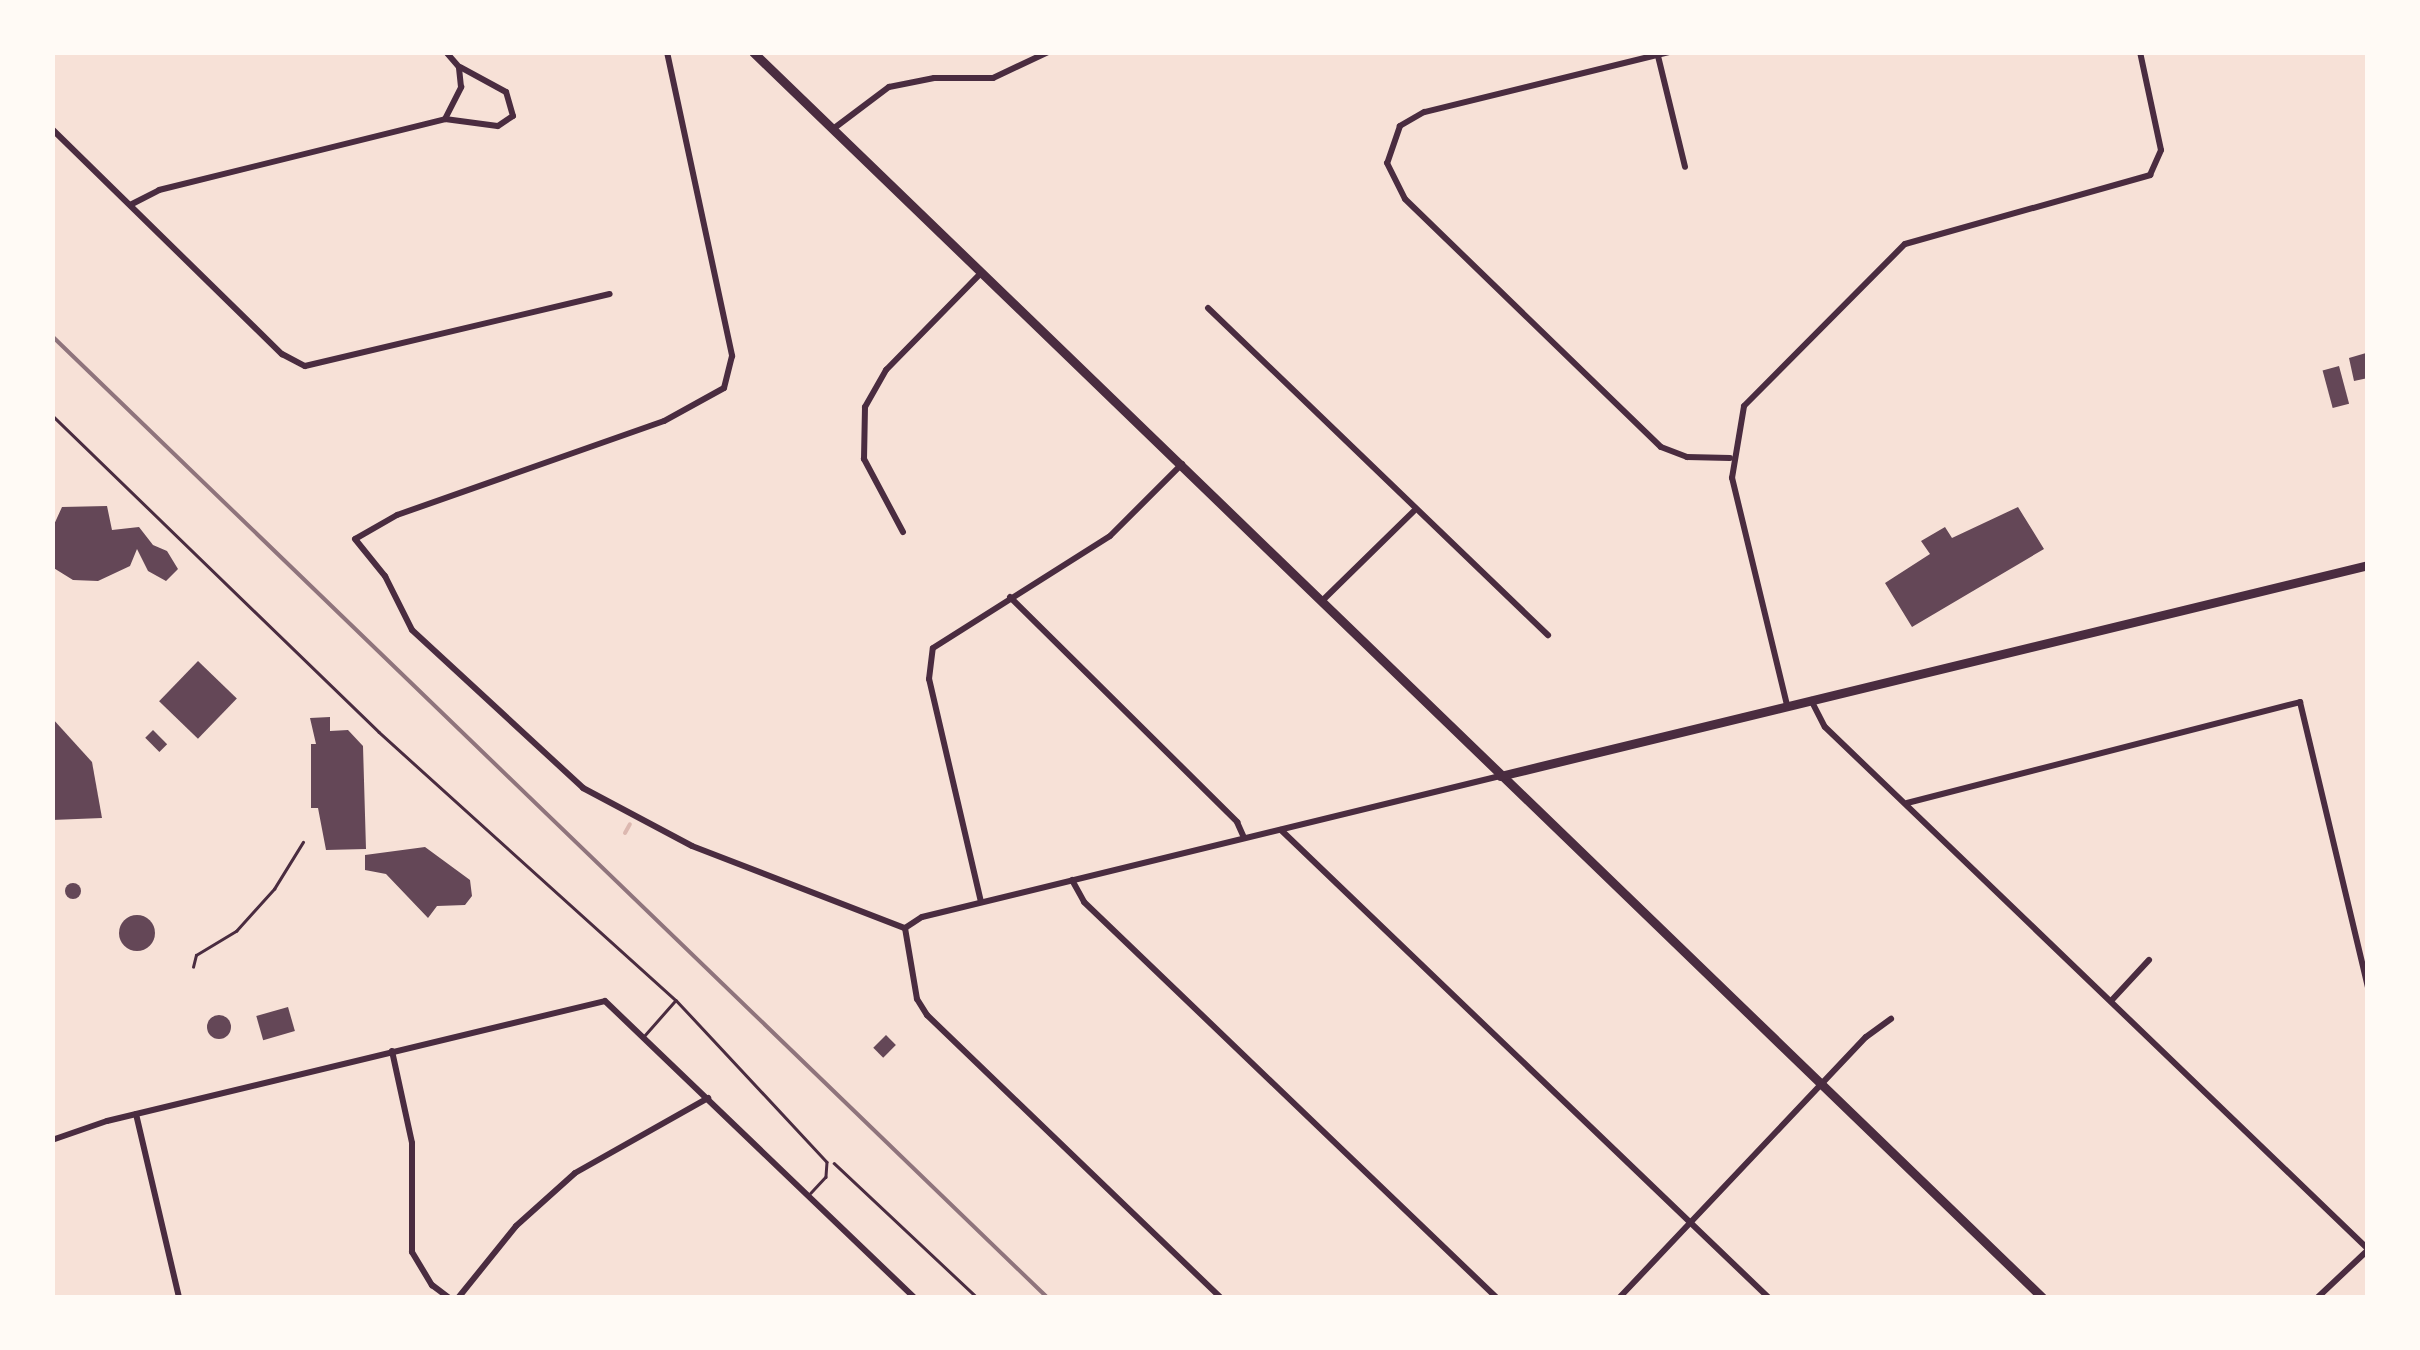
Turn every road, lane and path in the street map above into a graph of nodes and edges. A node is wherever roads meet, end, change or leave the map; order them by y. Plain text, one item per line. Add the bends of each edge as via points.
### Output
1 (446, 52) edge
2 (667, 52) edge
3 (754, 52) edge
4 (1048, 52) edge
5 (1670, 52) edge
6 (2140, 52) edge
7 (1658, 56) junction
8 (459, 67) junction
9 (444, 119) junction
10 (52, 129) edge
11 (833, 129) junction
12 (1684, 166) dead end
13 (132, 204) junction
14 (982, 272) junction
15 (610, 294) dead end
16 (1208, 308) dead end
17 (52, 415) edge
18 (1730, 458) junction
19 (1182, 464) junction
20 (1414, 511) junction
21 (903, 532) dead end
22 (2368, 565) edge
23 (1010, 598) junction
24 (1324, 600) junction
25 (1548, 636) dead end
26 (1810, 699) junction
27 (1787, 705) junction
28 (1500, 776) junction
29 (1907, 803) junction
30 (1281, 830) junction
31 (1244, 838) junction
32 (303, 842) dead end
33 (1072, 880) junction
34 (981, 902) junction
35 (906, 928) junction
36 (2149, 960) dead end
37 (193, 967) dead end
38 (2368, 986) edge
39 (676, 1000) junction
40 (2111, 1001) junction
41 (1892, 1019) dead end
42 (644, 1036) junction
43 (392, 1051) junction
44 (1824, 1086) junction
45 (708, 1098) junction
46 (136, 1114) junction
47 (52, 1140) edge
48 (827, 1162) junction
49 (809, 1195) junction
50 (1692, 1224) junction
51 (2368, 1249) edge
52 (179, 1298) edge
53 (449, 1298) edge
54 (458, 1298) edge
55 (915, 1298) edge
56 (978, 1298) edge
57 (1221, 1298) edge
58 (1497, 1298) edge
59 (1619, 1298) edge
60 (1769, 1298) edge
61 (2043, 1298) edge
62 (2317, 1298) edge

1 - 8 street
2 - 35 street via 732,356 724,388 664,422 396,515 355,539 385,576 412,630 583,788 692,846
3 - 11 main road
4 - 11 street via 993,78 934,78 889,87
5 - 7 street
6 - 18 street via 2161,150 2150,176 1906,244 1754,391 1738,419
7 - 12 street
7 - 18 street via 1424,112 1400,126 1388,173 1405,199 1661,447 1687,457
8 - 9 street via 457,103
8 - 9 street via 512,98 513,116 498,126
9 - 13 street via 159,190
10 - 13 street
11 - 14 main road
13 - 15 street via 282,354 305,366
14 - 19 main road
14 - 21 street via 886,370 865,407 864,459
16 - 20 street
17 - 39 lane via 379,732
18 - 27 street
19 - 23 street via 1110,536
19 - 24 main road
20 - 24 street
20 - 25 street
22 - 26 main road
23 - 31 street via 1237,822
23 - 34 street via 948,635 928,664
24 - 28 main road
26 - 27 main road
26 - 29 street via 1826,727
27 - 28 main road
28 - 30 street
28 - 44 main road
29 - 38 street via 2300,702
29 - 40 street
30 - 31 street
30 - 50 street
31 - 33 street
32 - 37 path via 274,890 236,931 196,955
33 - 34 street
33 - 58 street via 1121,938
34 - 35 street via 922,917
35 - 57 street via 917,999 927,1014
36 - 40 street
39 - 42 lane
39 - 48 lane
40 - 51 street
41 - 44 street via 1866,1037
42 - 43 street via 609,1004 574,1004
42 - 45 street
43 - 46 street
43 - 53 street via 412,1143 412,1252
44 - 50 street
44 - 61 main road
45 - 49 street
45 - 54 street via 575,1172 516,1226
46 - 47 street
46 - 52 street
48 - 49 lane via 826,1177
48 - 56 path via 838,1163
49 - 55 street
50 - 59 street
50 - 60 street
51 - 62 street

